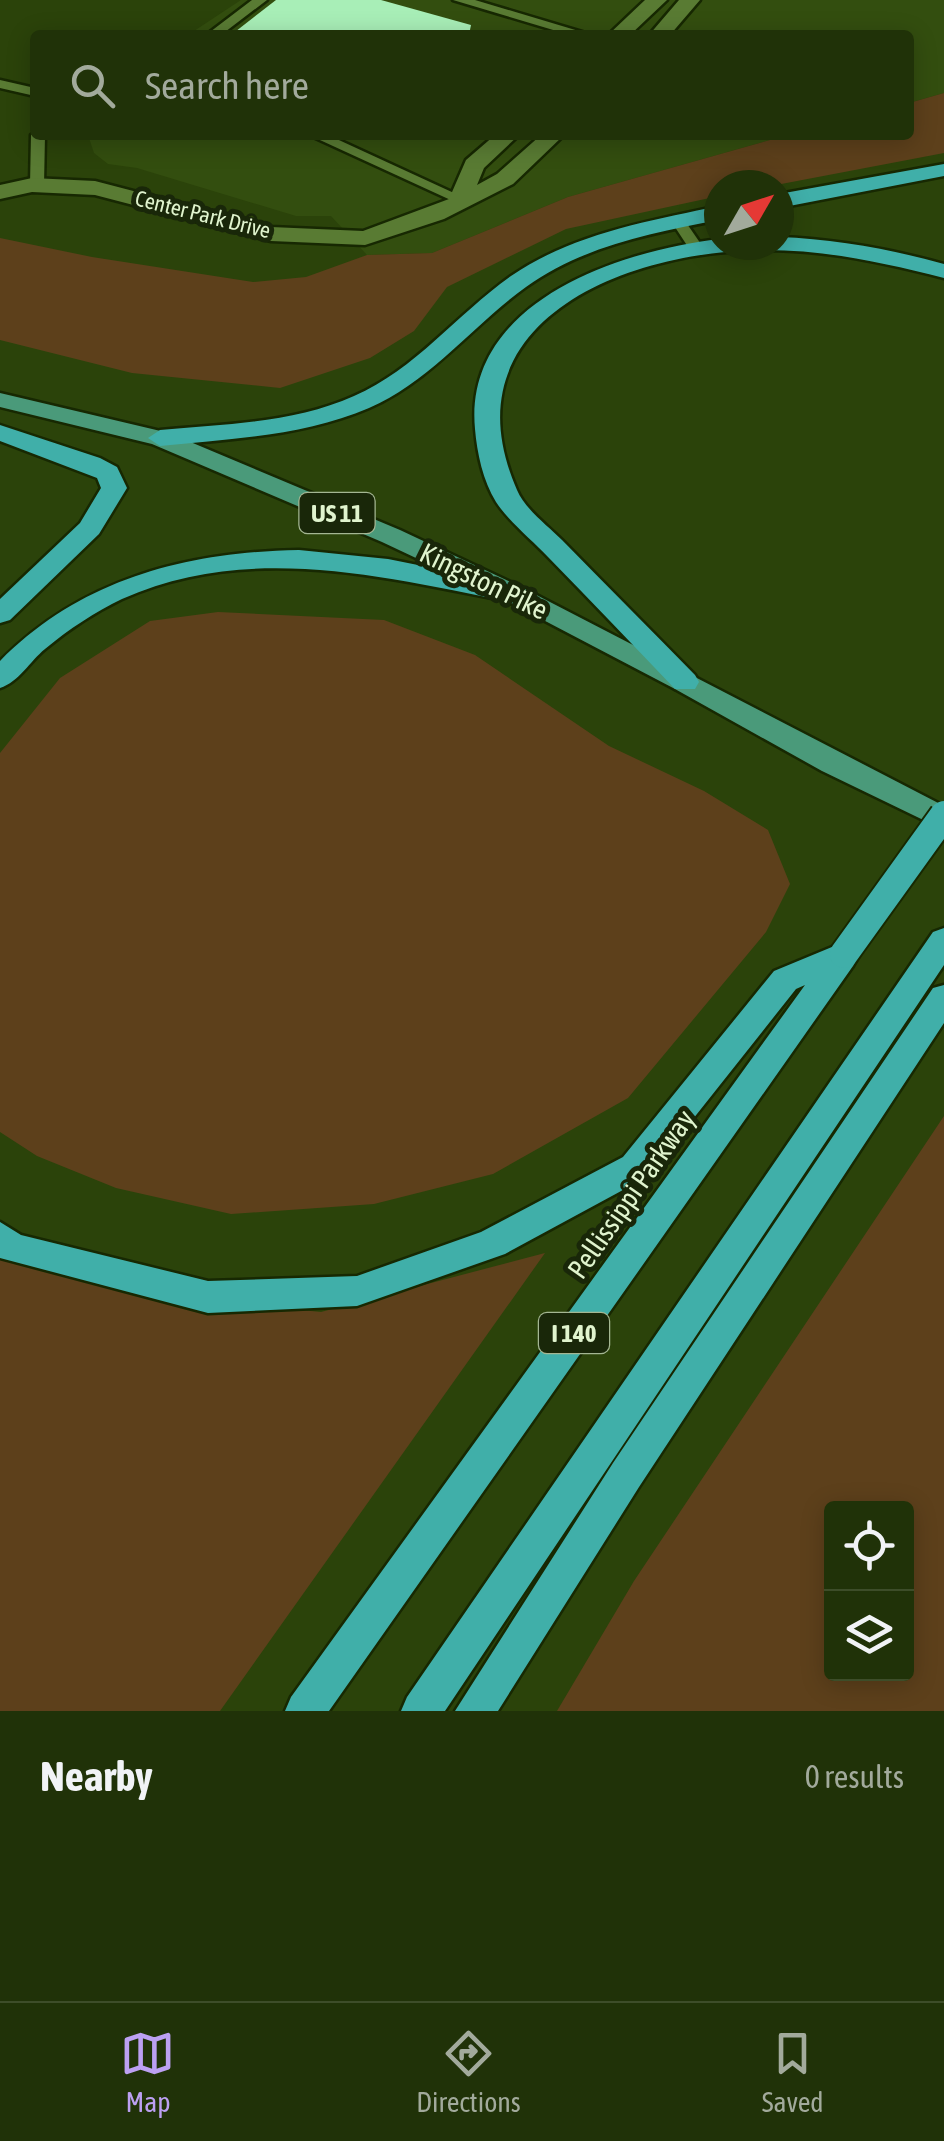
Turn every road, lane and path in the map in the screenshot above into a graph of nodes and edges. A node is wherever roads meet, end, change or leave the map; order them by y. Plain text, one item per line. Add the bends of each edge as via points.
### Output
1 (260, 0) edge
2 (460, 0) edge
3 (657, 0) edge
4 (690, 0) edge
5 (219, 30) edge
6 (567, 30) edge
7 (624, 30) edge
8 (663, 30) edge
9 (0, 84) edge
10 (30, 91) edge
11 (38, 140) edge
12 (327, 140) edge
13 (502, 140) edge
14 (548, 140) edge
15 (944, 170) edge
16 (37, 186) junction
17 (0, 192) edge
18 (794, 197) edge
19 (460, 199) junction
20 (704, 216) edge
21 (678, 222) junction
22 (697, 250) junction
23 (944, 271) edge
24 (0, 392) edge
25 (12, 403) edge
26 (0, 433) edge
27 (160, 438) junction
28 (512, 593) junction
29 (0, 614) edge
30 (0, 678) edge
31 (685, 682) junction
32 (944, 817) edge
33 (944, 940) edge
34 (844, 954) junction
35 (928, 992) edge
36 (0, 1237) edge
37 (305, 1711) edge
38 (420, 1711) edge
39 (475, 1711) edge

1 - 5 lane
2 - 6 lane
3 - 7 street
4 - 8 street
9 - 10 lane
11 - 16 lane
12 - 19 lane
13 - 19 street via 474,165
14 - 19 street, Center Park Drive via 505,179
15 - 18 highway
16 - 17 street, Center Park Drive
16 - 19 street, Center Park Drive via 130,195 270,234 366,238
20 - 21 highway
21 - 22 lane
21 - 27 highway via 625,234 522,279 390,387 354,404 254,429
22 - 23 highway via 838,248
22 - 31 highway via 608,274 532,319 490,374 485,432 489,463 507,499
24 - 25 main road, Kingston Pike
25 - 27 main road, Kingston Pike / US 11
26 - 29 highway via 92,464 108,473 114,488 90,528
27 - 28 main road, Kingston Pike / US 11
28 - 30 highway via 347,562 265,558 178,568 90,601
28 - 31 main road, Kingston Pike / US 11
31 - 32 main road, Kingston Pike / US 11
32 - 34 highway, Pellissippi Parkway / I 140, bridge
33 - 35 highway
34 - 36 highway via 785,980 635,1167 493,1243 357,1291 208,1297 10,1247
34 - 37 highway, Pellissippi Parkway / I 140
35 - 38 highway
35 - 39 highway

